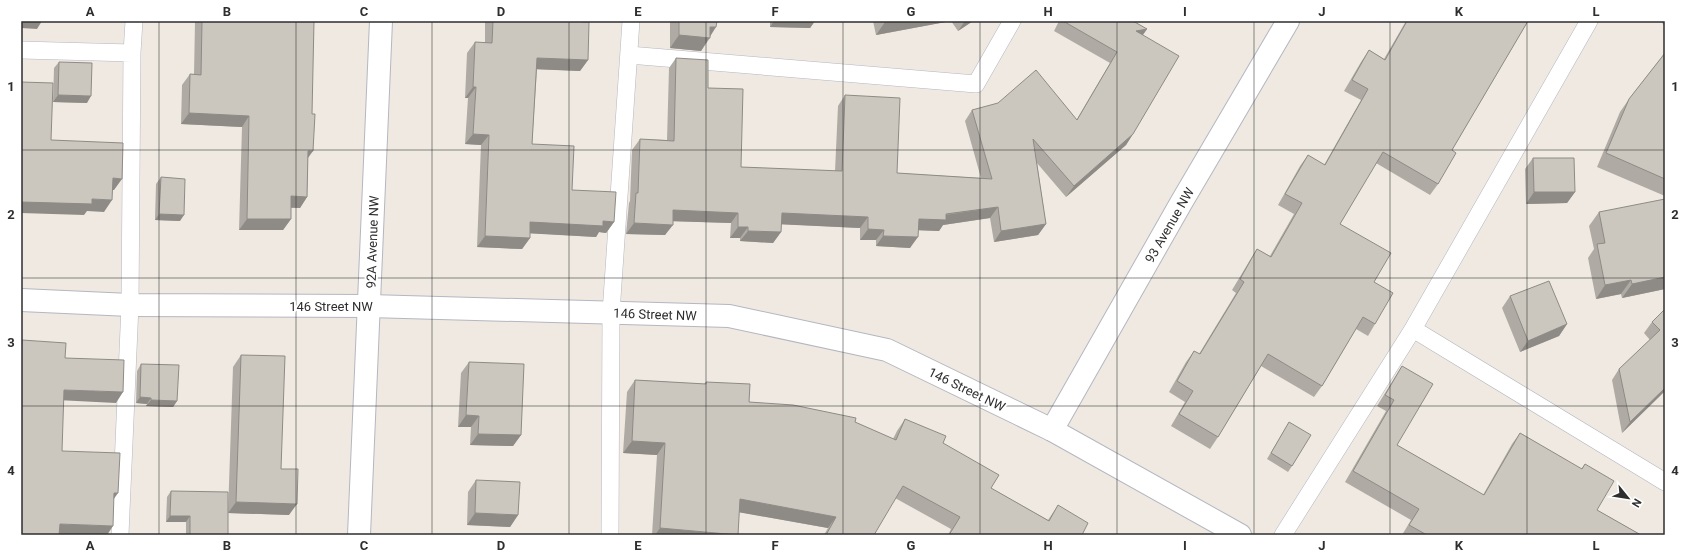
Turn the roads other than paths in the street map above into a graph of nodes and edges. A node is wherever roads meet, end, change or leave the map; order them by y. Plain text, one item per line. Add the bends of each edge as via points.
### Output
1 (134, 21) edge
2 (381, 21) edge
3 (631, 21) edge
4 (1012, 21) edge
5 (1288, 21) edge
6 (1589, 21) edge
7 (21, 50) edge
8 (132, 53) junction
9 (629, 55) junction
10 (21, 300) edge
11 (130, 305) junction
12 (369, 306) junction
13 (611, 313) junction
14 (1413, 329) junction
15 (1052, 430) junction
16 (1665, 482) edge
17 (120, 535) edge
18 (359, 535) edge
19 (610, 535) edge
20 (1240, 535) edge
21 (1283, 535) edge

1 - 8 lane
2 - 12 street, 92A Avenue NW
3 - 9 lane
4 - 9 lane via 976,84
5 - 15 street, 93 Avenue NW
6 - 14 lane
7 - 8 lane
8 - 11 lane
9 - 13 lane
10 - 11 street, 146 Street NW
11 - 12 street, 146 Street NW
11 - 17 lane
12 - 13 street, 146 Street NW
12 - 18 street, 92A Avenue NW
13 - 15 street, 146 Street NW via 728,316 887,350
13 - 19 lane
14 - 16 lane
14 - 21 lane
15 - 20 street, 146 Street NW

